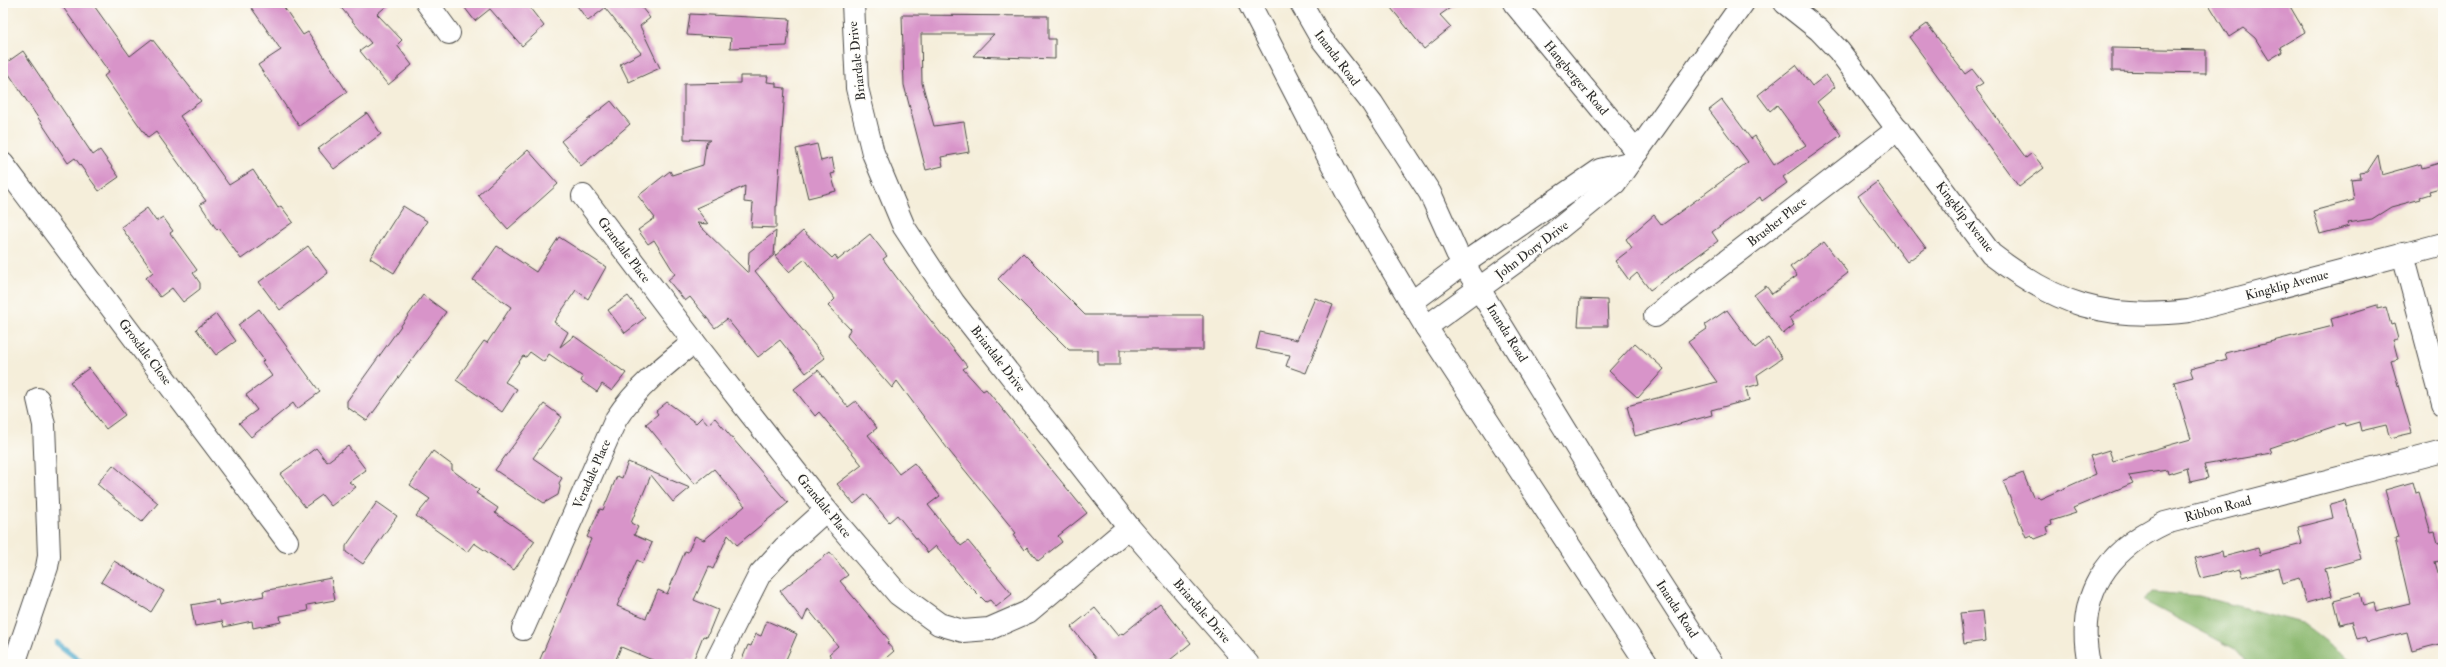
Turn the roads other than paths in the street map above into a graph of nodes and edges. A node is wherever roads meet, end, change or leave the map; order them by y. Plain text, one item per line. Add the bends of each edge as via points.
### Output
1 (427, 3) edge
2 (852, 3) edge
3 (1249, 3) edge
4 (1301, 3) edge
5 (1514, 3) edge
6 (1743, 3) edge
7 (1785, 3) edge
8 (449, 32) dead end
9 (1898, 129) junction
10 (1633, 158) junction
11 (3, 164) edge
12 (583, 196) dead end
13 (2443, 244) edge
14 (2403, 254) junction
15 (1463, 264) junction
16 (1479, 288) junction
17 (1412, 302) junction
18 (1655, 316) dead end
19 (1426, 327) junction
20 (694, 342) junction
21 (38, 399) dead end
22 (2443, 404) edge
23 (2443, 451) edge
24 (826, 510) junction
25 (1129, 527) junction
26 (288, 541) dead end
27 (523, 629) dead end
28 (14, 664) edge
29 (715, 664) edge
30 (1248, 664) edge
31 (1647, 664) edge
32 (1712, 664) edge
33 (2090, 664) edge

1 - 8 street
2 - 25 street, Briardale Drive via 857,88 873,153 904,227 954,303
3 - 17 street via 1328,158
4 - 15 street, Inanda Road via 1321,38 1372,103 1430,193
5 - 10 street, Hangberger Road
6 - 10 street, John Dory Drive
7 - 9 street, Kingklip Avenue via 1819,30 1839,51
9 - 14 street, Kingklip Avenue via 1991,254 2019,276 2082,305 2119,313 2152,316 2189,311
9 - 18 street, Brusher Place
10 - 15 street, John Dory Drive via 1600,170
10 - 16 street, John Dory Drive via 1615,183 1580,213
11 - 26 street, Grosdale Close
12 - 20 street, Grandale Place
13 - 14 street, Kingklip Avenue
14 - 22 street
15 - 16 street, Inanda Road
15 - 17 street, John Dory Drive
16 - 19 street, John Dory Drive
16 - 32 street, Inanda Road
17 - 19 street
19 - 31 street
20 - 24 street, Grandale Place
20 - 27 street, Veradale Place via 628,400 616,419
21 - 28 street via 44,425 49,556
23 - 33 street, Ribbon Road via 2165,523 2146,532 2115,556 2102,572 2093,591 2087,611 2085,634
24 - 25 street, Grandale Place via 898,594 939,624 963,631 988,629 1028,612
24 - 29 street via 760,574
25 - 30 street, Briardale Drive

